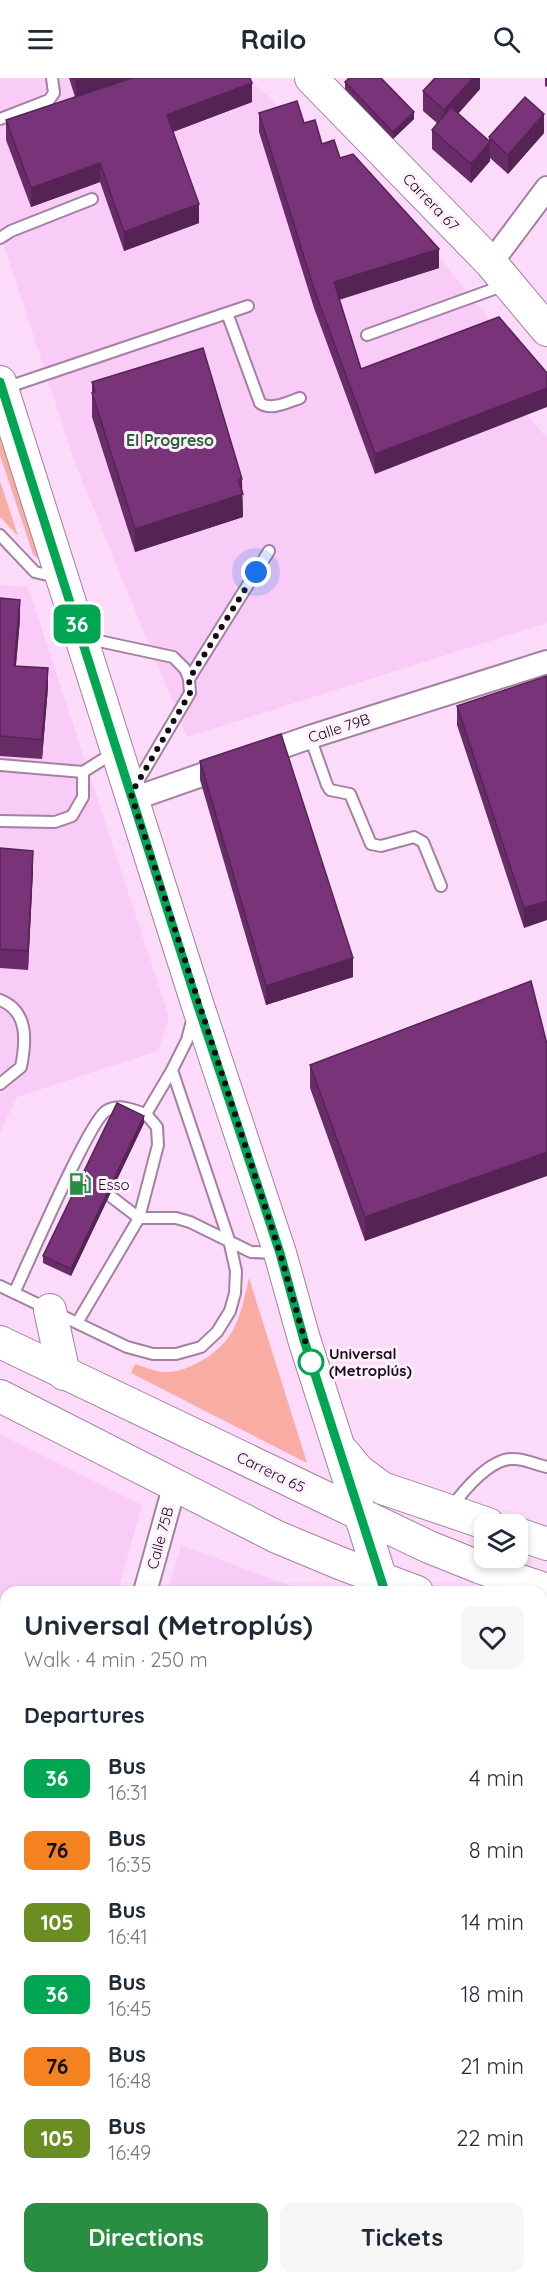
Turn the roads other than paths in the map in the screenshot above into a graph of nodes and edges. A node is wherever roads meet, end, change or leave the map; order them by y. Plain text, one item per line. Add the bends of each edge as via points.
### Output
1 (52, 78) edge
2 (311, 78) edge
3 (0, 119) edge
4 (547, 188) edge
5 (92, 199) dead end
6 (0, 238) edge
7 (500, 274) junction
8 (248, 306) dead end
9 (227, 313) junction
10 (547, 330) edge
11 (367, 335) dead end
12 (1, 386) edge
13 (300, 398) dead end
14 (0, 535) edge
15 (269, 551) dead end
16 (62, 579) junction
17 (81, 637) junction
18 (547, 662) edge
19 (189, 679) junction
20 (310, 737) junction
21 (118, 754) junction
22 (0, 765) edge
23 (82, 772) junction
24 (132, 796) junction
25 (0, 821) edge
26 (441, 886) dead end
27 (0, 1000) edge
28 (197, 1003) junction
29 (172, 1070) junction
30 (0, 1084) edge
31 (146, 1114) junction
32 (109, 1195) edge
33 (139, 1218) junction
34 (229, 1240) junction
35 (280, 1253) junction
36 (0, 1286) edge
37 (14, 1293) junction
38 (64, 1316) junction
39 (0, 1342) edge
40 (64, 1374) junction
41 (0, 1395) edge
42 (338, 1445) junction
43 (547, 1467) edge
44 (175, 1484) junction
45 (449, 1510) junction
46 (360, 1515) junction
47 (474, 1519) edge
48 (474, 1558) edge
49 (501, 1568) edge
50 (383, 1585) edge
51 (147, 1586) edge
52 (539, 1586) edge

1 - 3 lane via 54,93 49,100
2 - 7 main road, Carrera 67
4 - 7 street
5 - 6 lane
7 - 10 main road, Carrera 67
7 - 11 lane
8 - 9 lane
9 - 12 lane
9 - 13 lane via 260,403 270,406
12 - 16 main road
14 - 16 lane via 35,572
15 - 19 lane
16 - 17 main road
17 - 19 lane via 172,657
17 - 21 main road
18 - 20 street, Calle 79B
19 - 24 lane via 190,693
20 - 24 street, Calle 79B
20 - 26 lane via 327,785 330,790 350,794 371,844 381,846 418,838
21 - 23 lane
21 - 24 main road
22 - 23 lane
23 - 25 lane via 83,797 72,816 55,822
24 - 28 main road
27 - 30 lane via 10,1004 24,1023 26,1045 21,1067
28 - 29 lane via 187,1040
28 - 35 main road
29 - 31 lane
29 - 34 lane
31 - 33 lane via 156,1127 158,1145
31 - 37 lane via 121,1106 104,1112
32 - 33 lane
33 - 34 lane via 183,1220
33 - 38 lane
34 - 35 lane via 251,1252
34 - 38 lane via 236,1271 235,1293 230,1311 217,1332 201,1347 176,1354 153,1354 127,1347
35 - 42 main road
36 - 37 lane
37 - 38 lane
38 - 40 main road
39 - 40 main road, Carrera 65
40 - 46 main road, Carrera 65
41 - 44 main road
42 - 45 main road via 368,1480
42 - 46 main road
43 - 45 lane via 513,1458 496,1464 477,1477
44 - 50 main road
44 - 51 street, Calle 75B
45 - 47 main road
46 - 48 main road, Carrera 65 via 429,1547
46 - 50 main road
49 - 52 main road, Carrera 65

